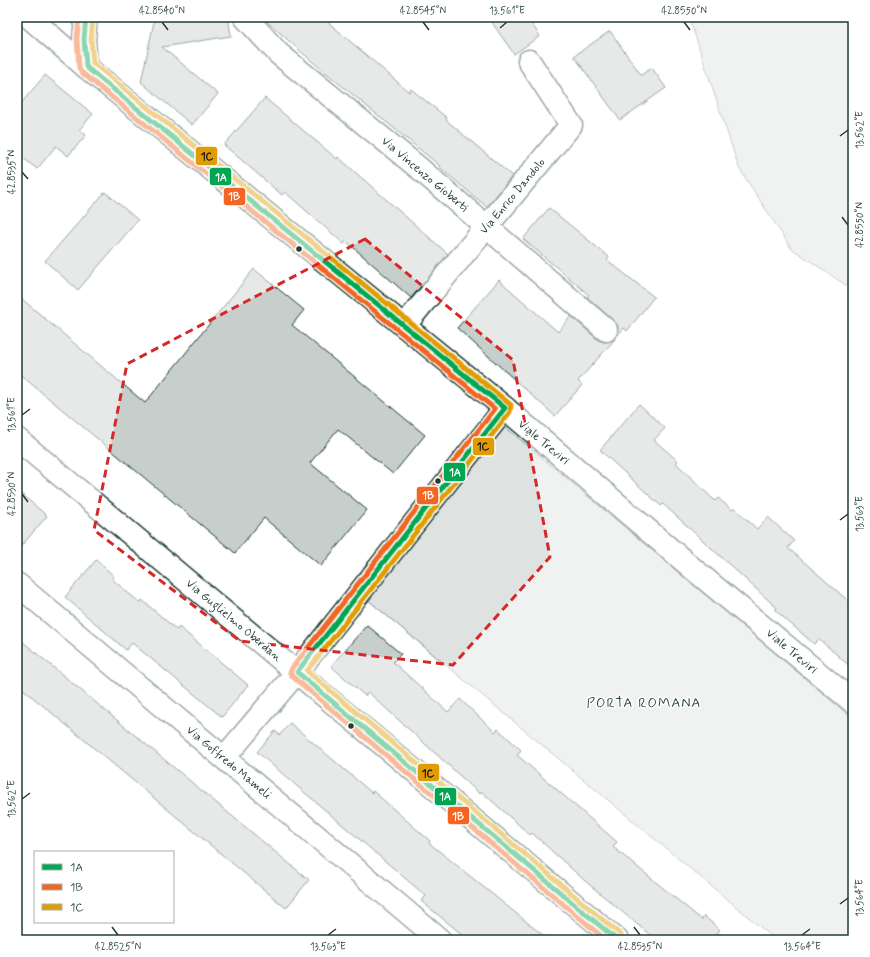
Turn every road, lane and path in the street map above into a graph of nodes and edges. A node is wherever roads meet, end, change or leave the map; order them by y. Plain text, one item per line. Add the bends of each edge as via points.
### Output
1 (29, 17) edge
2 (86, 17) edge
3 (245, 17) edge
4 (529, 62) dead end
5 (86, 67) junction
6 (486, 227) junction
7 (404, 326) junction
8 (606, 330) dead end
9 (505, 408) junction
10 (17, 439) edge
11 (17, 584) edge
12 (297, 672) junction
13 (853, 702) edge
14 (224, 758) junction
15 (440, 940) edge
16 (617, 940) edge

1 - 5 street, Viale Treviri
2 - 5 street
3 - 6 street, Via Vincenzo Gioberti via 279,54 420,169
4 - 6 street, Via Enrico Dandolo via 571,125
5 - 7 street, Viale Treviri
6 - 7 street, Via Enrico Dandolo
6 - 8 street, Via Vincenzo Gioberti
7 - 9 street, Viale Treviri
9 - 12 street
9 - 13 street, Viale Treviri
10 - 12 street, Via Guglielmo Oberdan
11 - 14 street, Via Goffredo Mameli
12 - 14 street
12 - 16 street, Via Guglielmo Oberdan
14 - 15 street, Via Goffredo Mameli

